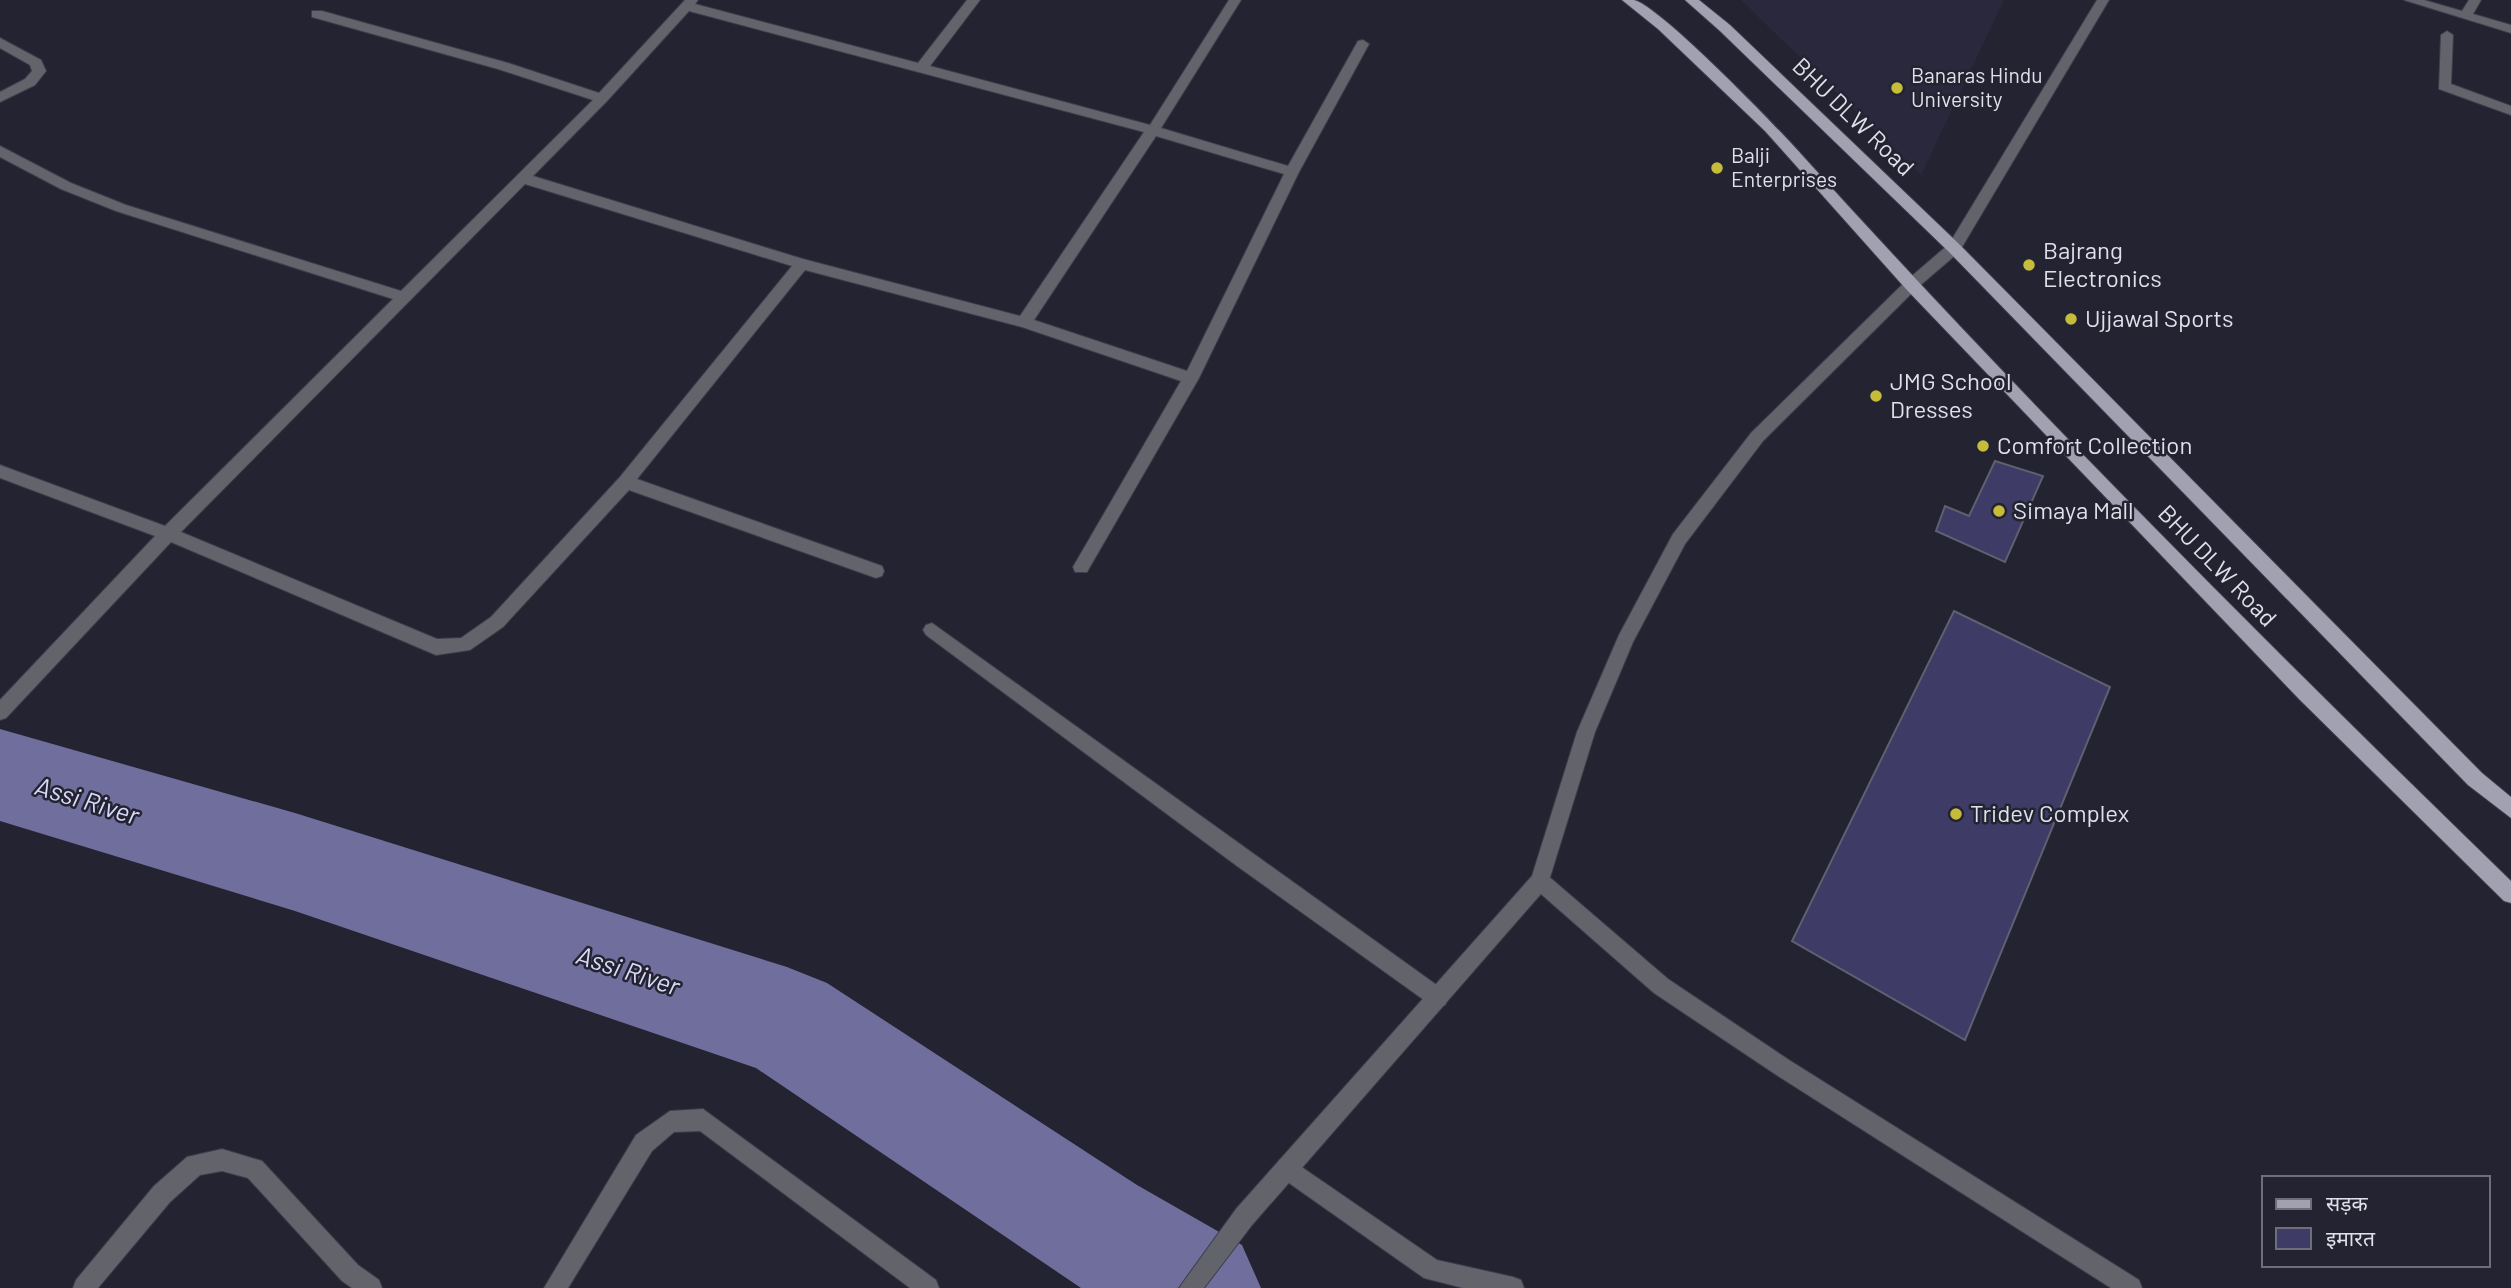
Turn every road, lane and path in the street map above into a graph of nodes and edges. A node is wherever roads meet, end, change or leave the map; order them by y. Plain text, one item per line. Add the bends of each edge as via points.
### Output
1 (974, 0) edge
2 (1235, 0) edge
3 (1628, 0) edge
4 (1691, 0) edge
5 (2103, 0) edge
6 (2410, 0) edge
7 (2475, 0) edge
8 (690, 3) edge
9 (317, 14) dead end
10 (2466, 16) junction
11 (2511, 29) edge
12 (2447, 35) dead end
13 (0, 42) edge
14 (1363, 44) dead end
15 (922, 66) junction
16 (0, 98) edge
17 (602, 98) junction
18 (2511, 111) edge
19 (1153, 130) junction
20 (0, 151) edge
21 (1292, 172) junction
22 (523, 178) junction
23 (1954, 248) junction
24 (802, 264) junction
25 (1911, 285) junction
26 (404, 297) junction
27 (1024, 322) junction
28 (1191, 378) junction
29 (0, 471) edge
30 (626, 482) junction
31 (168, 534) junction
32 (1081, 567) dead end
33 (876, 571) dead end
34 (932, 630) dead end
35 (0, 712) edge
36 (2511, 809) edge
37 (1540, 881) junction
38 (2511, 894) edge
39 (1438, 998) junction
40 (1287, 1168) junction
41 (84, 1288) edge
42 (371, 1288) edge
43 (555, 1288) edge
44 (928, 1288) edge
45 (1190, 1288) edge
46 (1513, 1288) edge
47 (2132, 1288) edge

1 - 15 street
2 - 19 street
3 - 25 main road, BHU DLW Road via 1663,26 1770,128
4 - 23 main road, BHU DLW Road
5 - 23 street
6 - 10 street
7 - 10 street
8 - 15 street
8 - 17 street
9 - 17 street
10 - 11 street
12 - 18 street via 2444,86
13 - 16 street via 36,63 39,71 30,82
14 - 21 street
15 - 19 street
17 - 22 street
19 - 21 street
19 - 27 street
20 - 26 street via 66,186 121,208
21 - 28 street
22 - 24 street
22 - 26 street
23 - 25 street
23 - 36 main road, BHU DLW Road via 2474,779
24 - 27 street
24 - 30 street
25 - 37 street via 1757,437 1679,539 1625,640 1586,732
25 - 38 main road, BHU DLW Road via 2306,694
26 - 31 street
27 - 28 street
28 - 32 street
29 - 31 street
30 - 31 street via 497,622 464,645 436,647
30 - 33 street
31 - 35 street
34 - 39 street
37 - 39 street
37 - 47 street via 1661,986
39 - 40 street
40 - 45 street
40 - 46 street via 1432,1269
41 - 42 street via 162,1194 195,1165 222,1160 254,1169 350,1273
43 - 44 street via 644,1143 670,1122 703,1120

